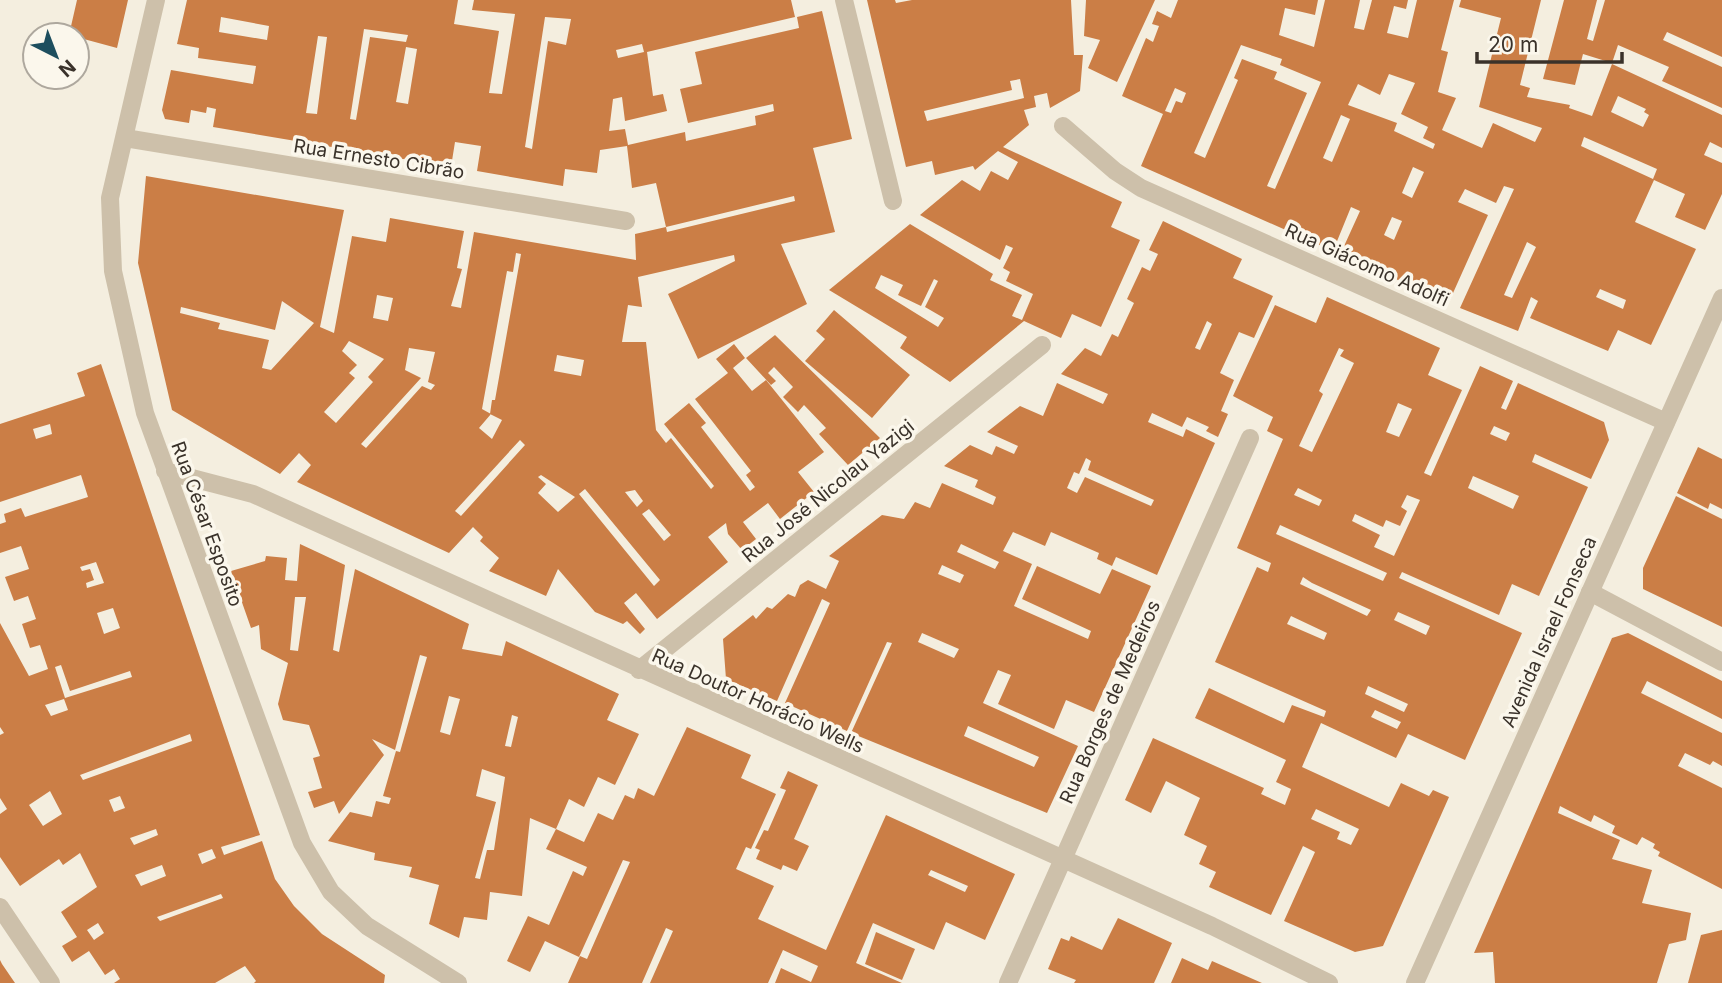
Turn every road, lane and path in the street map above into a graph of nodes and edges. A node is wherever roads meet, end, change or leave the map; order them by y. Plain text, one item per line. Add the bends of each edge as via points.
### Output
1 (156, 0) edge
2 (844, 0) edge
3 (1063, 126) dead end
4 (125, 138) junction
5 (893, 201) dead end
6 (626, 221) dead end
7 (1722, 298) edge
8 (1042, 345) dead end
9 (1666, 422) junction
10 (1250, 438) dead end
11 (165, 471) junction
12 (1590, 592) junction
13 (1722, 662) edge
14 (639, 670) junction
15 (1063, 860) junction
16 (0, 907) edge
17 (51, 983) edge
18 (458, 983) edge
19 (1008, 983) edge
20 (1329, 983) edge
21 (1415, 983) edge

1 - 4 street, Rua César Esposito
2 - 5 street
3 - 9 street, Rua Giácomo Adolfi via 1141,188
4 - 6 street, Rua Ernesto Cibrão
4 - 11 street, Rua César Esposito via 110,198 113,271 145,412
7 - 9 street, Avenida Israel Fonseca
8 - 14 street, Rua José Nicolau Yazigi
9 - 12 street, Avenida Israel Fonseca
10 - 15 street, Rua Borges de Medeiros
11 - 14 street, Rua Doutor Horácio Wells via 253,494
11 - 18 street, Rua César Esposito via 302,843 331,892 367,926
12 - 13 street
12 - 21 street, Avenida Israel Fonseca
14 - 15 street, Rua Doutor Horácio Wells
15 - 19 street, Rua Borges de Medeiros
15 - 20 street, Rua Doutor Horácio Wells
16 - 17 street

